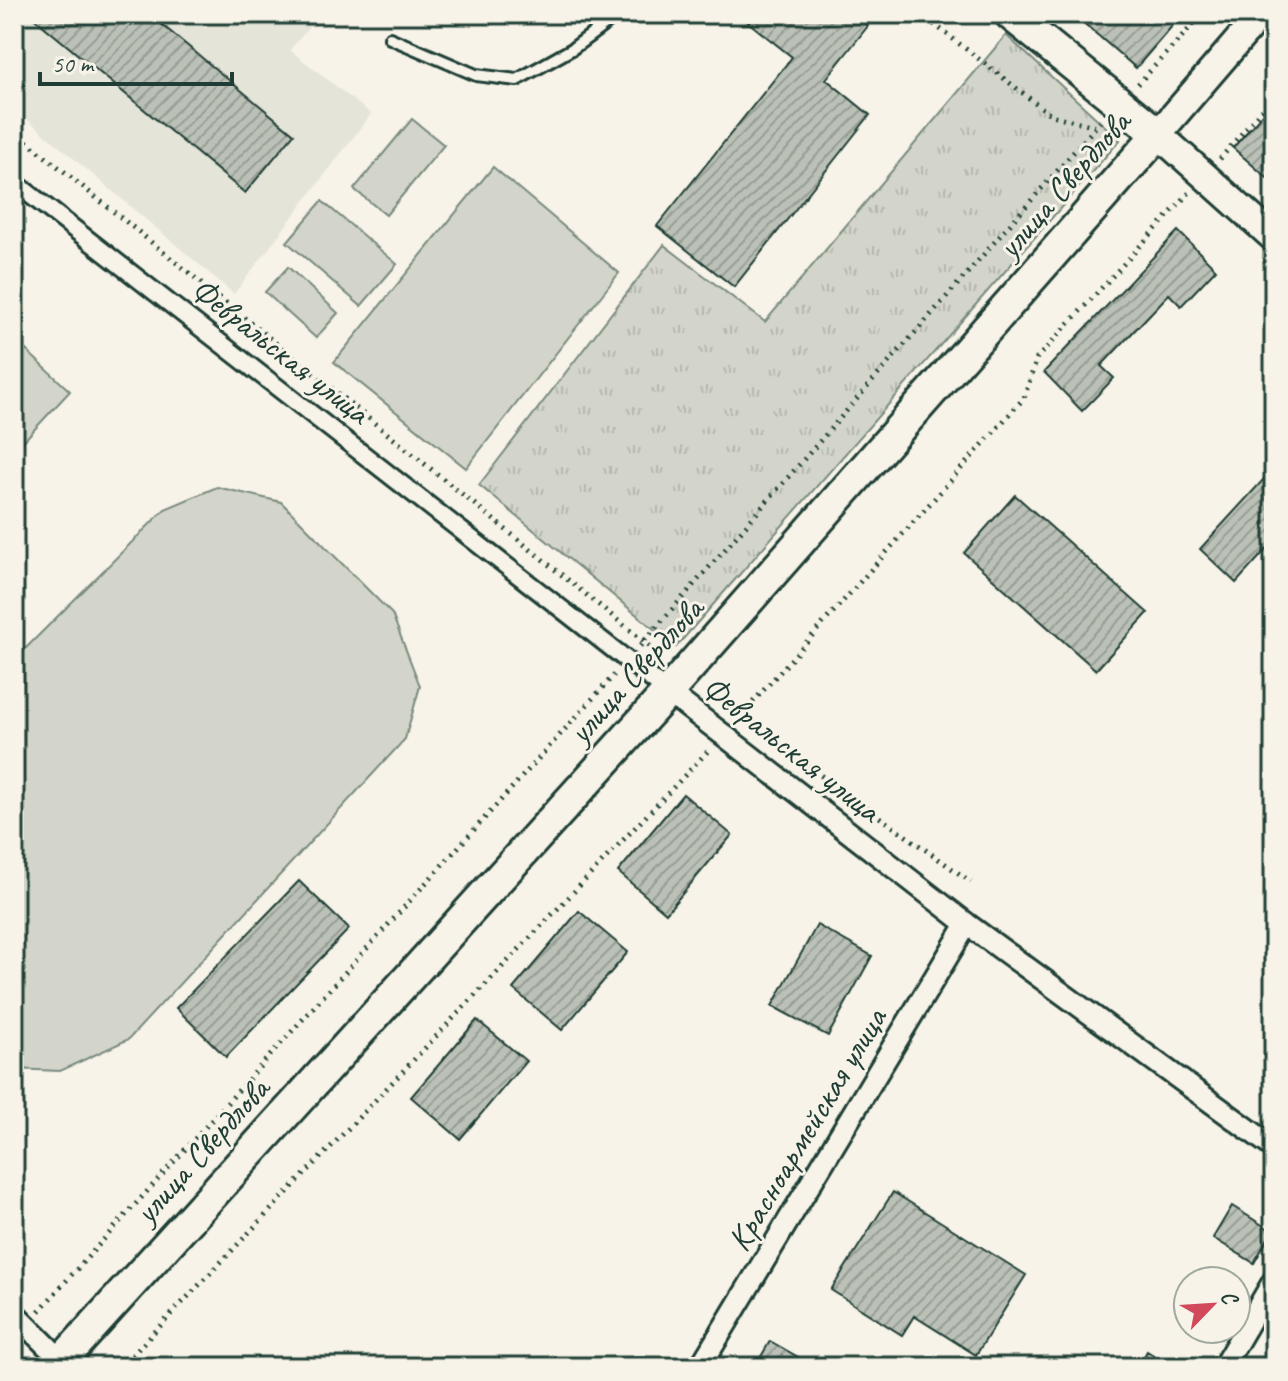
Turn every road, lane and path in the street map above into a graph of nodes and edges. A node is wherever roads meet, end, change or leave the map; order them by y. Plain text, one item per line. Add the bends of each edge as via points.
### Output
1 (619, 14) edge
2 (921, 14) edge
3 (1010, 14) edge
4 (1203, 14) edge
5 (1261, 14) edge
6 (390, 38) dead end
7 (1120, 103) junction
8 (1094, 126) junction
9 (14, 131) edge
10 (1158, 134) junction
11 (14, 182) edge
12 (1274, 238) edge
13 (643, 642) junction
14 (627, 660) junction
15 (676, 683) junction
16 (728, 709) dead end
17 (739, 718) dead end
18 (765, 736) dead end
19 (971, 882) dead end
20 (967, 924) junction
21 (1274, 1148) edge
22 (1274, 1280) edge
23 (20, 1319) edge
24 (59, 1364) edge
25 (700, 1367) edge
26 (1223, 1367) edge

1 - 6 lane via 517,80 476,75
2 - 8 path via 1051,115
3 - 7 main road
4 - 7 path
5 - 10 street, улица Свердлова
7 - 8 path
7 - 10 main road
8 - 13 path
9 - 13 path
10 - 12 street
10 - 15 main road, улица Свердлова
11 - 14 street, Февральская улица
13 - 14 path
13 - 15 path
14 - 15 street, Февральская улица
14 - 23 path
15 - 20 street, Февральская улица
15 - 24 main road, улица Свердлова
16 - 17 path
18 - 19 path
20 - 21 street, Февральская улица
20 - 25 street, Красноармейская улица
22 - 26 street
23 - 24 street

